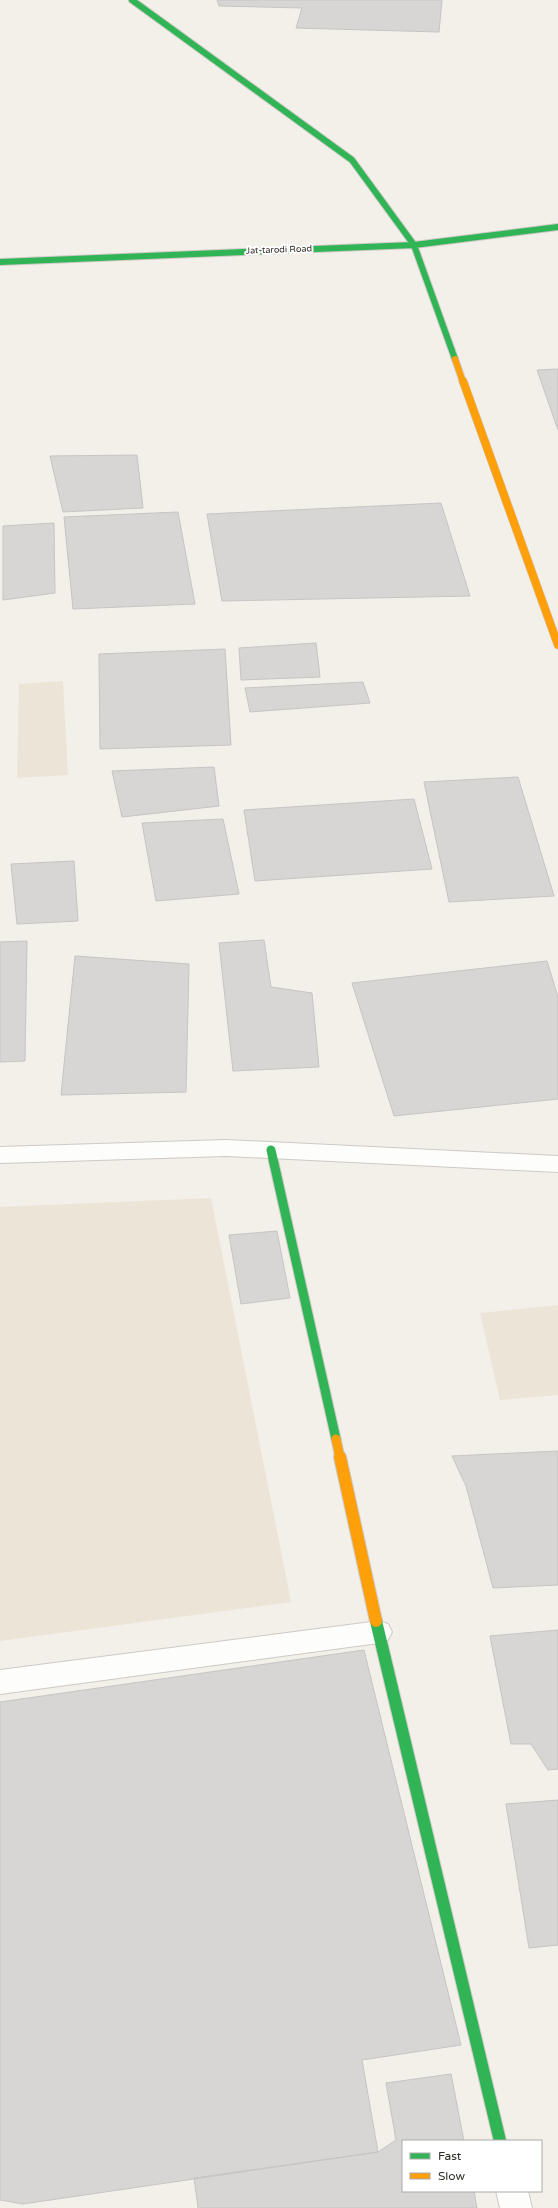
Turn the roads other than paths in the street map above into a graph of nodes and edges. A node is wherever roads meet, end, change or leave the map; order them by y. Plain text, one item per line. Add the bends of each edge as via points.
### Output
1 (132, 0) edge
2 (558, 227) edge
3 (414, 244) junction
4 (0, 262) edge
5 (558, 645) edge
6 (271, 1150) junction
7 (0, 1155) edge
8 (558, 1164) edge
9 (379, 1632) junction
10 (0, 1682) edge
11 (500, 2140) edge
12 (512, 2192) edge
13 (516, 2208) edge

1 - 3 street via 352,160
2 - 3 street, Jat-tarodi Road
3 - 4 street, Jat-tarodi Road
3 - 5 street
6 - 7 street via 226,1148
6 - 8 street
6 - 9 street
9 - 10 street
9 - 11 street
12 - 13 street

